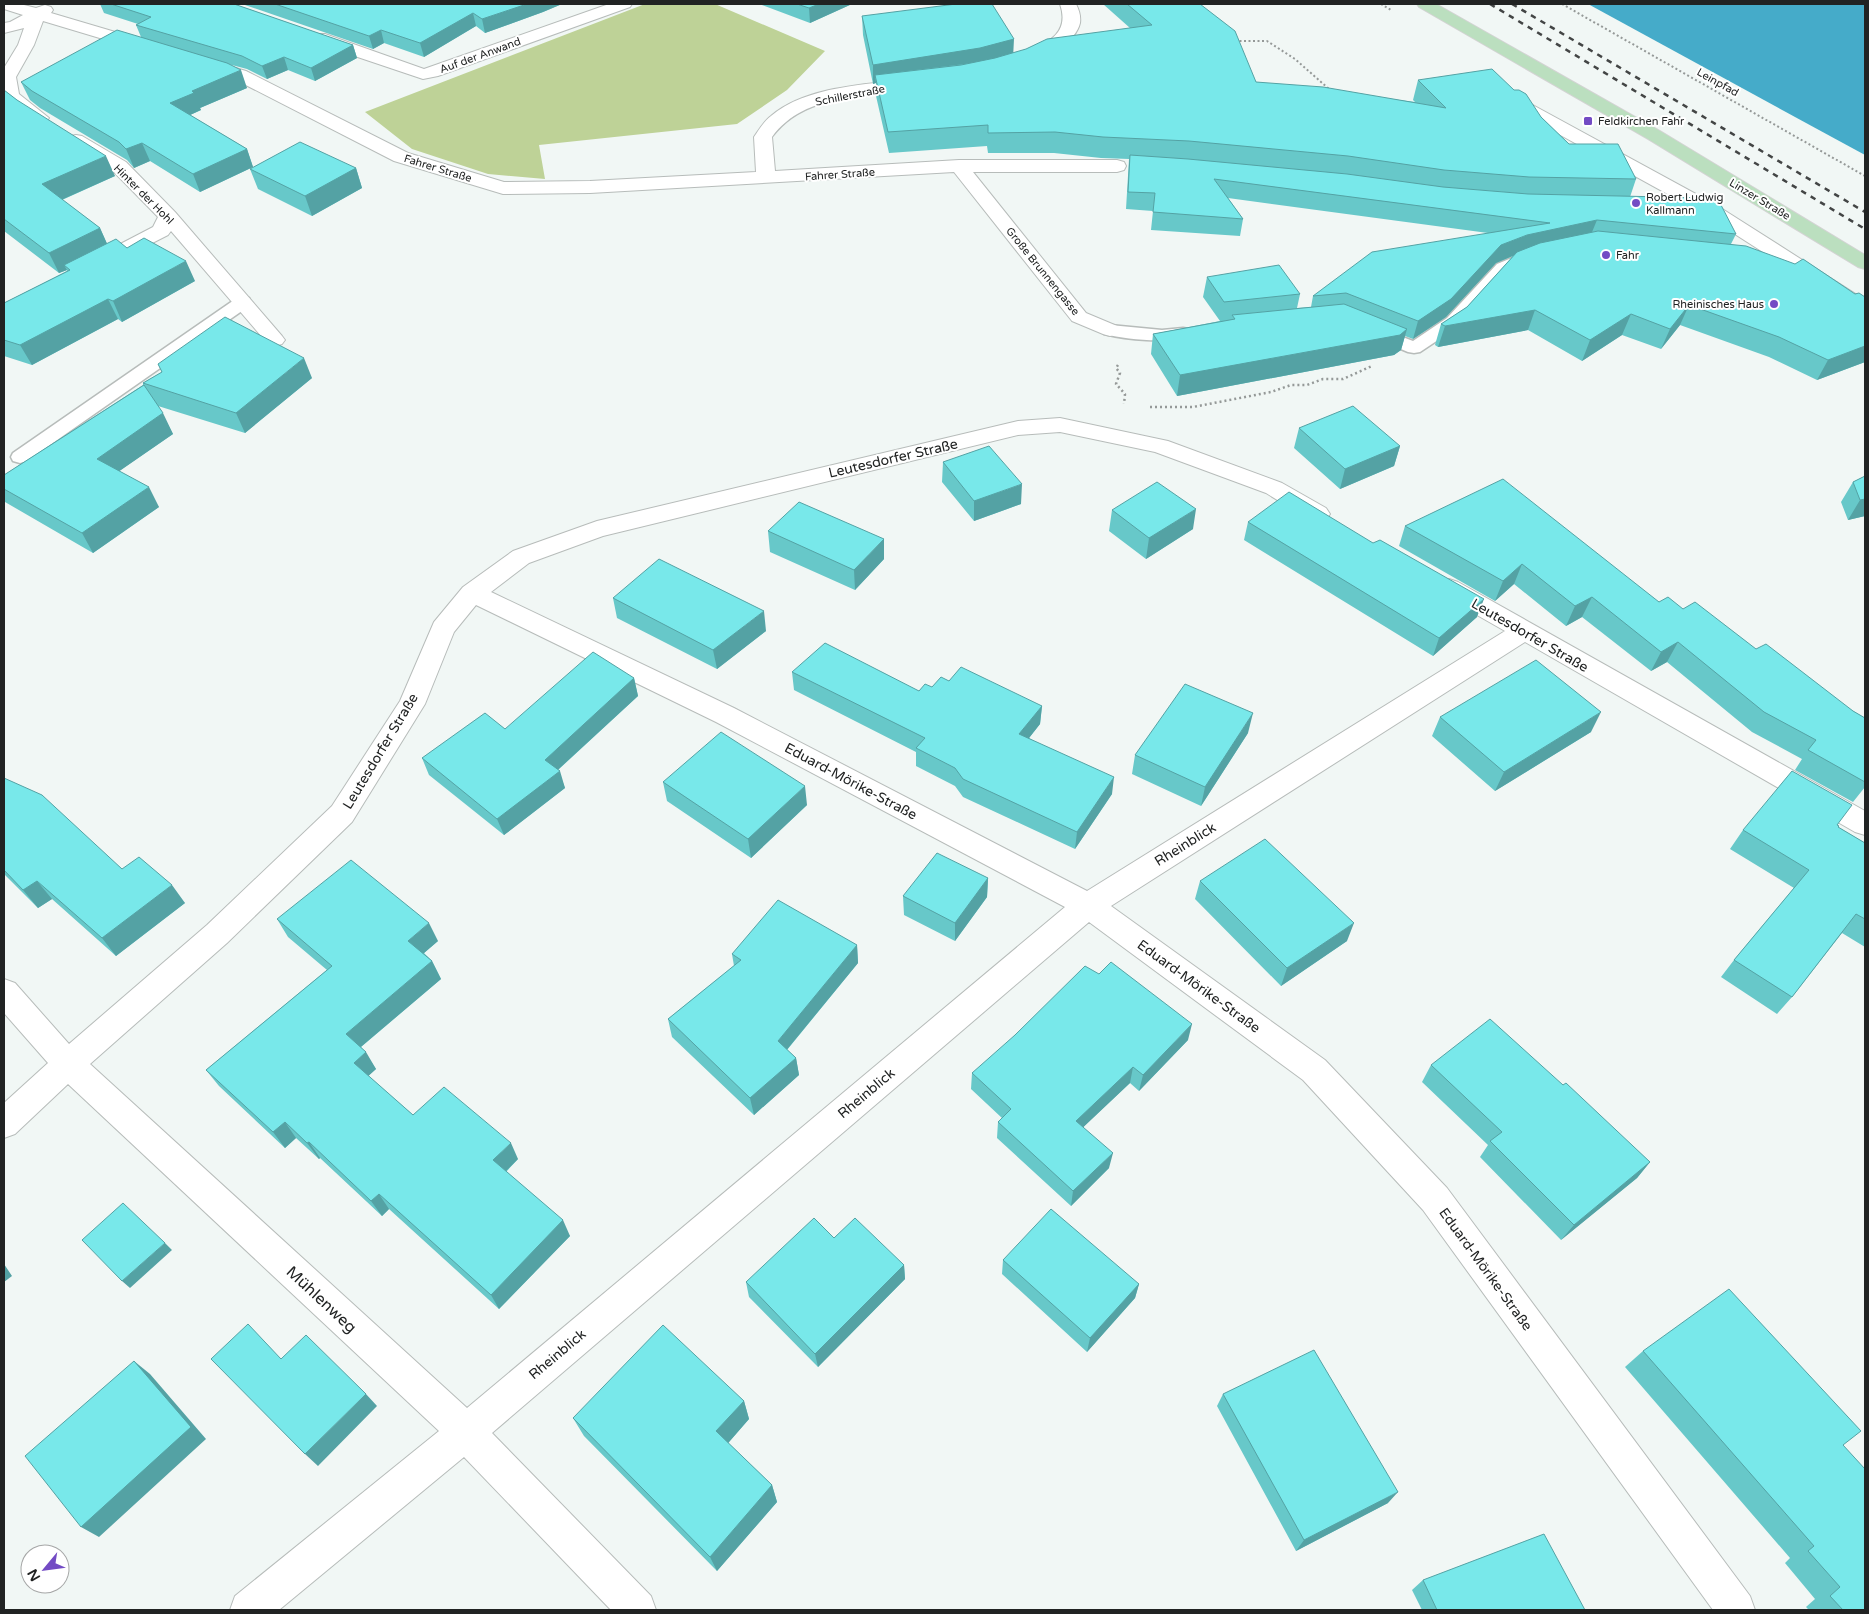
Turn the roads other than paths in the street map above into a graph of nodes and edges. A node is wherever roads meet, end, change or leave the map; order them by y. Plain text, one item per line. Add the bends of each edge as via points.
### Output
1 (4, 4) edge
2 (55, 4) edge
3 (624, 4) edge
4 (1068, 4) edge
5 (1426, 4) edge
6 (38, 14) junction
7 (4, 28) edge
8 (304, 32) edge
9 (157, 50) edge
10 (194, 61) edge
11 (1014, 64) edge
12 (932, 81) edge
13 (1512, 102) edge
14 (960, 166) junction
15 (1117, 166) joint
16 (1137, 167) edge
17 (766, 178) junction
18 (1680, 208) edge
19 (1708, 209) junction
20 (168, 216) junction
21 (1545, 253) edge
22 (1758, 261) edge
23 (1865, 263) edge
24 (1798, 265) junction
25 (91, 267) edge
26 (243, 302) junction
27 (1865, 309) edge
28 (1359, 325) edge
29 (1116, 331) joint
30 (1199, 331) edge
31 (275, 340) dead end
32 (20, 457) dead end
33 (1334, 523) edge
34 (1429, 577) edge
35 (472, 593) junction
36 (1524, 631) junction
37 (1865, 824) edge
38 (1088, 905) junction
39 (4, 992) edge
40 (68, 1064) junction
41 (4, 1124) edge
42 (466, 1432) junction
43 (249, 1610) edge
44 (637, 1610) edge
45 (1736, 1610) edge

1 - 6 street
2 - 6 street
3 - 8 street, Auf der Anwand via 423,74
4 - 11 street via 1073,12 1070,31 1053,46
5 - 23 main road, Linzer Straße via 1654,135
6 - 7 street via 14,27
6 - 9 street
6 - 20 street, Hinter der Hohl via 26,45 7,77 11,96 33,114 119,166
10 - 17 street, Fahrer Straße via 240,75 401,157 503,188
12 - 17 street, Schillerstraße via 828,97 801,105 779,118 762,136
13 - 19 street
14 - 15 street, Fahrer Straße
14 - 17 street, Fahrer Straße
14 - 29 street, Große Brunnengasse via 1079,317
15 - 16 lane, Fahrer Straße
18 - 19 lane
19 - 24 street
20 - 25 street via 161,231
20 - 26 street, Hinter der Hohl
21 - 28 lane via 1504,267 1453,322 1414,348
22 - 24 lane
24 - 27 street
26 - 31 street, Hinter der Hohl
26 - 32 lane
29 - 30 lane, Große Brunnengasse via 1162,335
33 - 35 street, Leutesdorfer Straße via 1274,488 1160,446 1060,425 1018,428 597,528 521,557
34 - 36 street, Leutesdorfer Straße
35 - 38 street, Eduard-Mörike-Straße via 725,715
35 - 40 street, Leutesdorfer Straße via 442,628 412,704 342,814 217,934
36 - 37 street, Leutesdorfer Straße
36 - 38 street, Rheinblick
38 - 42 street, Rheinblick
38 - 45 street, Eduard-Mörike-Straße via 1314,1070 1435,1199
39 - 40 street, Mühlenweg
40 - 41 street, Leutesdorfer Straße
40 - 42 street, Mühlenweg
42 - 43 street, Rheinblick
42 - 44 street, Mühlenweg

